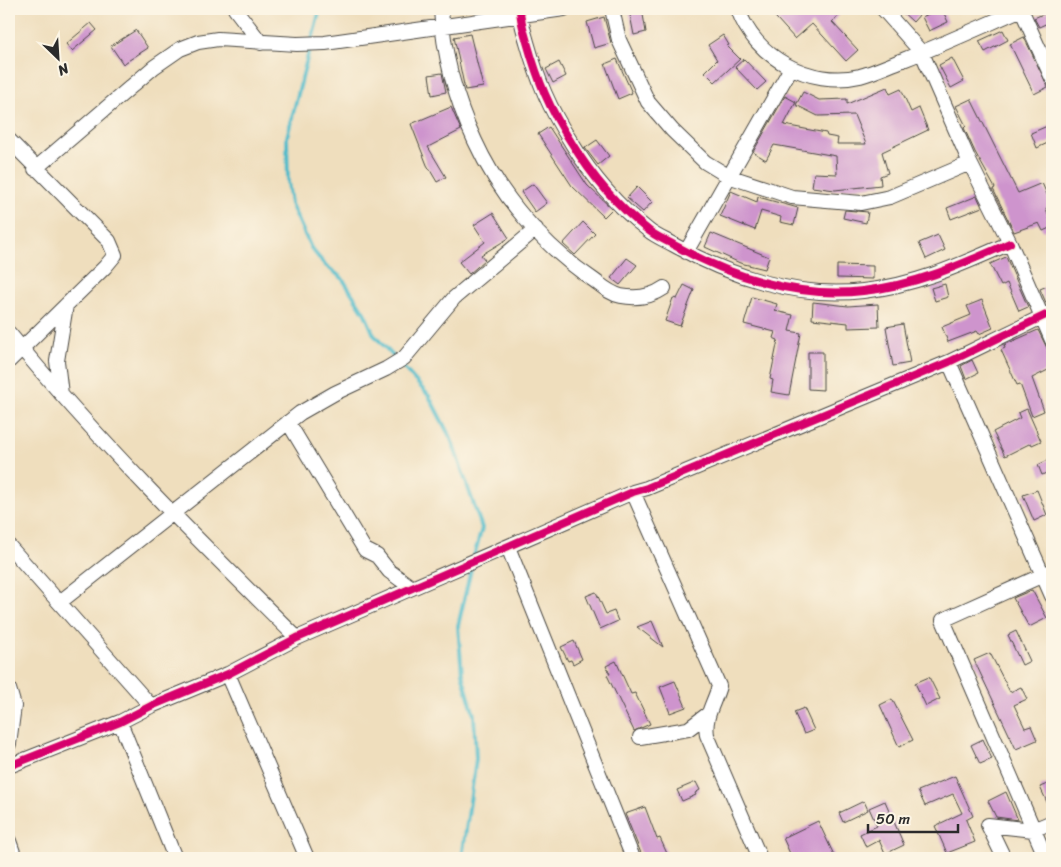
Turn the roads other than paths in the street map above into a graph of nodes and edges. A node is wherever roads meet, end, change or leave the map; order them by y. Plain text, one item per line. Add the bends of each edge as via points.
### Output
1 (235, 9) edge
2 (441, 9) edge
3 (564, 9) edge
4 (612, 9) edge
5 (738, 9) edge
6 (883, 9) edge
7 (1022, 9) edge
8 (520, 12) edge
9 (442, 26) junction
10 (261, 42) junction
11 (922, 53) junction
12 (791, 68) junction
13 (1052, 78) edge
14 (9, 140) edge
15 (970, 163) junction
16 (35, 169) junction
17 (728, 176) junction
18 (536, 229) junction
19 (1010, 243) junction
20 (686, 252) junction
21 (664, 288) dead end
22 (66, 305) junction
23 (1047, 314) edge
24 (9, 333) edge
25 (1052, 340) edge
26 (22, 349) junction
27 (9, 361) edge
28 (949, 362) junction
29 (61, 394) junction
30 (288, 422) junction
31 (633, 492) junction
32 (172, 514) junction
33 (508, 547) junction
34 (10, 551) edge
35 (1048, 573) edge
36 (412, 588) junction
37 (1052, 596) edge
38 (60, 602) junction
39 (297, 638) junction
40 (228, 674) junction
41 (9, 689) edge
42 (151, 706) junction
43 (708, 714) junction
44 (120, 722) junction
45 (640, 737) dead end
46 (9, 744) edge
47 (9, 766) edge
48 (1052, 822) edge
49 (1033, 830) junction
50 (9, 841) edge
51 (15, 858) edge
52 (175, 858) edge
53 (307, 858) edge
54 (633, 858) edge
55 (760, 858) edge
56 (1004, 858) edge
57 (1046, 858) edge

1 - 10 street
2 - 9 street
3 - 8 street
4 - 17 street via 619,40 648,102 705,162
5 - 12 street via 757,41 773,58
6 - 11 street
7 - 11 street
7 - 13 street
8 - 9 street
8 - 20 street via 542,92 577,152 622,207 649,231
9 - 10 street via 325,43
9 - 18 street via 457,95 474,140 512,203
10 - 16 street via 218,39 180,49 154,67
11 - 12 street via 852,77 816,76
11 - 15 street
12 - 17 street
14 - 16 street
15 - 17 street via 890,197 861,203 792,197
15 - 19 street
16 - 22 street via 109,241 113,249 111,262
17 - 20 street
18 - 21 street via 575,268 620,296 638,298 653,295
18 - 30 street via 454,298 404,358 335,393
19 - 20 street via 941,274 862,291 828,292 750,279
19 - 23 street
22 - 26 street
22 - 29 street via 57,361
23 - 25 street
23 - 28 street
24 - 26 street
26 - 27 street
26 - 29 street
28 - 31 street
28 - 35 street
29 - 32 street
30 - 32 street
30 - 36 street via 365,550 377,556 389,571
31 - 33 street
31 - 43 street via 719,686
32 - 38 street
32 - 39 street
33 - 36 street
33 - 54 street
34 - 38 street
35 - 37 street
35 - 49 street via 942,620
36 - 39 street
38 - 42 street
39 - 40 street
40 - 42 street
40 - 53 street
41 - 46 street via 14,706
42 - 44 street
43 - 45 street via 688,729
43 - 55 street via 705,724 707,735
44 - 47 street
44 - 52 street
48 - 49 street
49 - 56 street via 988,826
49 - 57 street
50 - 51 street

